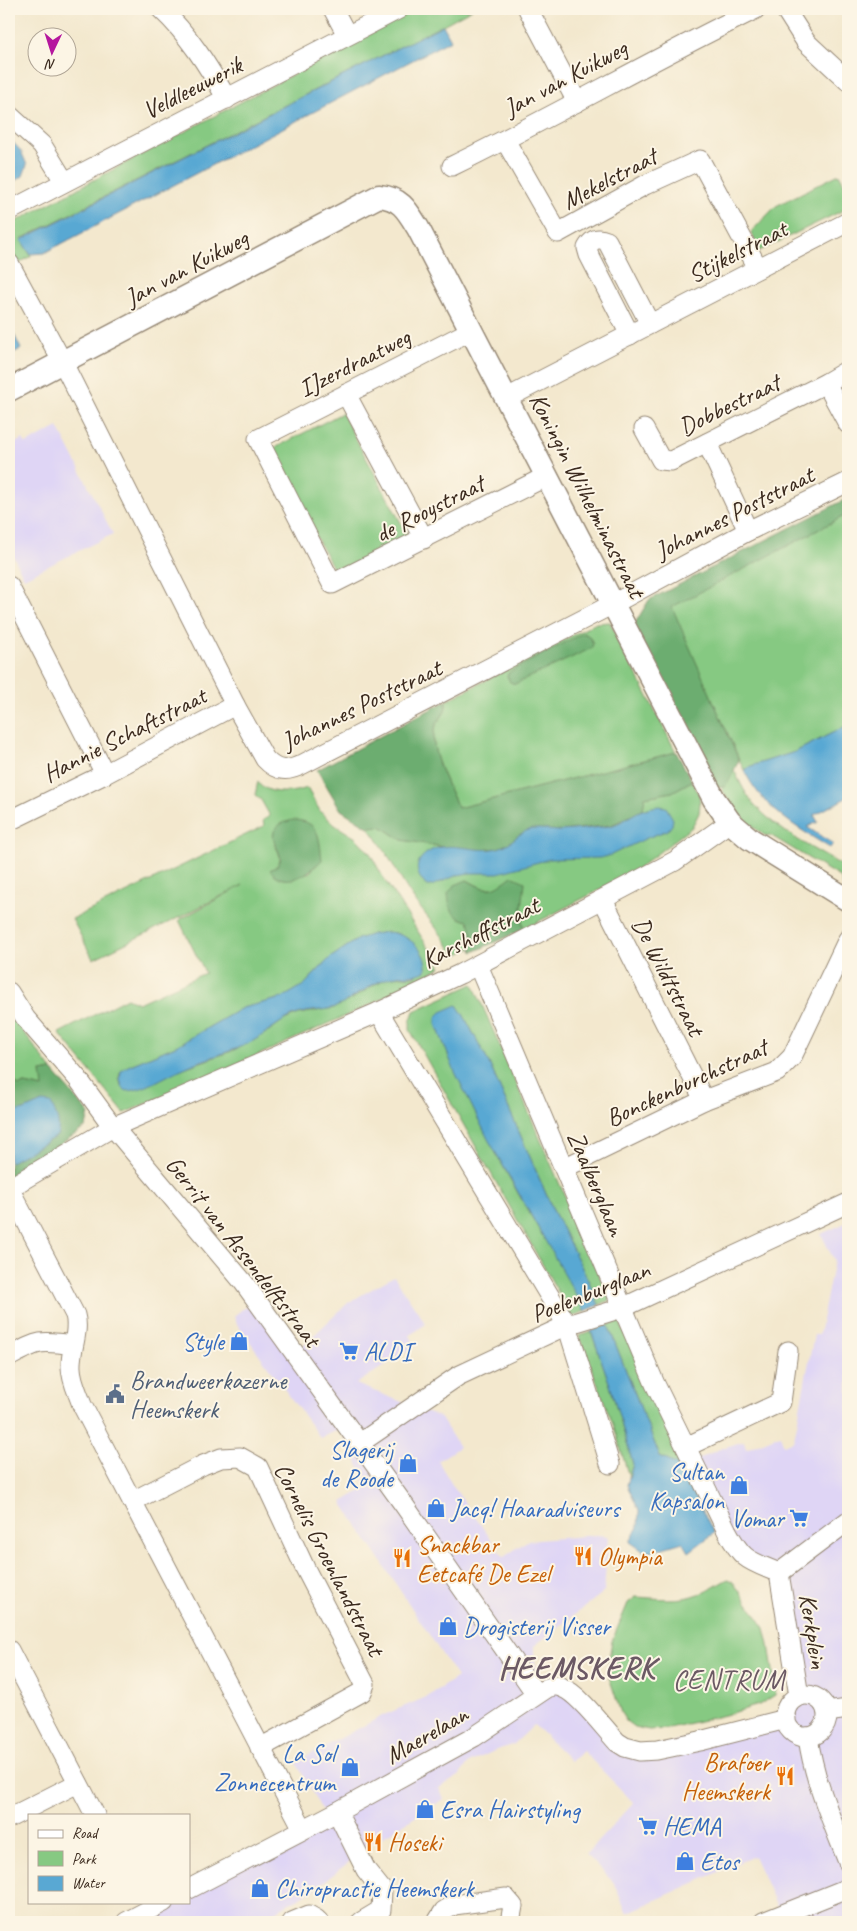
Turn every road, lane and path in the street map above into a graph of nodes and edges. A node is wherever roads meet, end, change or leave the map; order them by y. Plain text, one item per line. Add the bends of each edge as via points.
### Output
1 (161, 9) edge
2 (332, 9) edge
3 (399, 9) edge
4 (528, 9) edge
5 (756, 9) edge
6 (785, 9) edge
7 (347, 35) junction
8 (848, 80) edge
9 (227, 99) junction
10 (577, 102) junction
11 (9, 116) edge
12 (506, 140) junction
13 (452, 166) dead end
14 (64, 181) junction
15 (390, 197) joint
16 (9, 211) edge
17 (848, 222) edge
18 (9, 263) edge
19 (758, 268) junction
20 (650, 324) junction
21 (472, 330) junction
22 (630, 335) junction
23 (63, 363) junction
24 (848, 370) edge
25 (826, 383) junction
26 (9, 390) edge
27 (346, 394) junction
28 (507, 398) junction
29 (848, 424) edge
30 (644, 429) dead end
31 (707, 443) junction
32 (547, 476) junction
33 (848, 482) edge
34 (748, 531) junction
35 (424, 539) junction
36 (332, 584) joint
37 (9, 586) edge
38 (612, 604) junction
39 (235, 705) junction
40 (105, 774) junction
41 (9, 821) edge
42 (730, 822) junction
43 (603, 900) junction
44 (848, 900) edge
45 (848, 939) edge
46 (478, 965) junction
47 (9, 992) edge
48 (379, 1012) junction
49 (704, 1100) junction
50 (114, 1128) junction
51 (564, 1168) junction
52 (9, 1188) edge
53 (848, 1203) edge
54 (622, 1308) junction
55 (567, 1325) junction
56 (74, 1345) junction
57 (788, 1351) dead end
58 (9, 1357) edge
59 (360, 1443) junction
60 (686, 1447) junction
61 (610, 1464) dead end
62 (133, 1501) junction
63 (848, 1522) edge
64 (779, 1573) junction
65 (9, 1650) edge
66 (536, 1694) junction
67 (799, 1696) junction
68 (848, 1709) edge
69 (827, 1712) junction
70 (786, 1718) junction
71 (808, 1737) junction
72 (260, 1748) junction
73 (78, 1782) junction
74 (337, 1812) junction
75 (94, 1814) edge
76 (9, 1818) edge
77 (303, 1829) junction
78 (848, 1862) edge
79 (190, 1888) edge
80 (848, 1888) edge
81 (160, 1904) edge
82 (144, 1912) edge
83 (126, 1922) edge
84 (292, 1922) edge
85 (318, 1922) edge
86 (361, 1922) edge
87 (437, 1922) edge
88 (510, 1922) edge
89 (765, 1922) edge

1 - 9 street via 204,58
2 - 7 street
3 - 7 street, Veldleeuwerik
4 - 10 street
5 - 10 street, Jan van Kuikweg
6 - 8 street via 806,42
7 - 9 street, Veldleeuwerik
9 - 14 street, Veldleeuwerik
10 - 12 street, Jan van Kuikweg
11 - 14 street via 42,145
12 - 13 street, Jan van Kuikweg
12 - 19 street, Mekelstraat via 558,233 645,185 700,160
14 - 16 street, Veldleeuwerik
15 - 21 street, Koningin Wilhelminastraat via 406,210 418,228
15 - 23 street, Jan van Kuikweg via 378,196
17 - 19 street, Stijkelstraat
18 - 23 street
19 - 20 street, Stijkelstraat
20 - 22 street, Stijkelstraat
20 - 22 street via 608,241 594,240 587,248 589,255
21 - 27 street, IJzerdraatweg
21 - 28 street, Koningin Wilhelminastraat
22 - 28 street, Stijkelstraat
23 - 26 street, Jan van Kuikweg
23 - 39 street, Johannes Poststraat
24 - 25 street, Dobbestraat
25 - 29 street
25 - 31 street, Dobbestraat
27 - 35 street
27 - 36 street, IJzerdraatweg via 258,439
28 - 32 street, Koningin Wilhelminastraat
30 - 31 street, Dobbestraat via 661,460 671,461
31 - 34 street
32 - 35 street, de Rooystraat
32 - 38 street, Koningin Wilhelminastraat
33 - 34 street, Johannes Poststraat
34 - 38 street, Johannes Poststraat
35 - 36 street, de Rooystraat
37 - 40 street
38 - 39 street, Johannes Poststraat via 292,770 272,766 264,758
38 - 42 street, Koningin Wilhelminastraat via 714,799
39 - 40 street, Hannie Schaftstraat
40 - 41 street, Hannie Schaftstraat
42 - 43 street, Karshoffstraat via 675,861
42 - 44 street via 750,839
43 - 46 street, Karshoffstraat
43 - 49 street, De Wildtstraat
45 - 49 street, Bonckenburchstraat via 792,1057 777,1072
46 - 48 street, Karshoffstraat
46 - 51 street, Zaalberglaan
47 - 50 street, Gerrit van Assendelftstraat via 26,1019 78,1079
48 - 50 street, Karshoffstraat
48 - 55 street
49 - 51 street, Bonckenburchstraat
50 - 52 street, Karshoffstraat
50 - 59 street, Gerrit van Assendelftstraat via 244,1284
51 - 54 street, Zaalberglaan
52 - 56 street via 75,1316
53 - 54 street, Poelenburglaan
54 - 55 street, Poelenburglaan
54 - 60 street, Zaalberglaan
55 - 59 street, Poelenburglaan via 458,1376
55 - 61 street
56 - 58 street via 38,1342
56 - 62 street via 71,1369 74,1385
57 - 60 street via 781,1402
59 - 66 street, Gerrit van Assendelftstraat
60 - 64 street, Zaalberglaan via 737,1550 748,1560
62 - 72 street
62 - 72 street, Cornelis Groenlandstraat via 222,1458 240,1457 258,1467 305,1568 365,1684 362,1692
63 - 64 street
64 - 67 street, Kerkplein
65 - 73 street
66 - 70 street, Maerelaan via 555,1686 564,1688 574,1694 617,1742 640,1751 700,1741
66 - 74 street, Maerelaan via 474,1737
67 - 69 street via 815,1698
67 - 70 street via 789,1705
68 - 69 street
69 - 71 street via 822,1730
70 - 71 street via 793,1732
71 - 78 street via 820,1789
72 - 77 street
73 - 75 street
73 - 76 street
74 - 77 street, Maerelaan
74 - 86 street via 366,1870 382,1890 381,1910
77 - 79 street, Maerelaan
80 - 89 street
81 - 82 street
82 - 83 street
84 - 85 street via 309,1915
87 - 88 street via 454,1905 506,1898 513,1906

